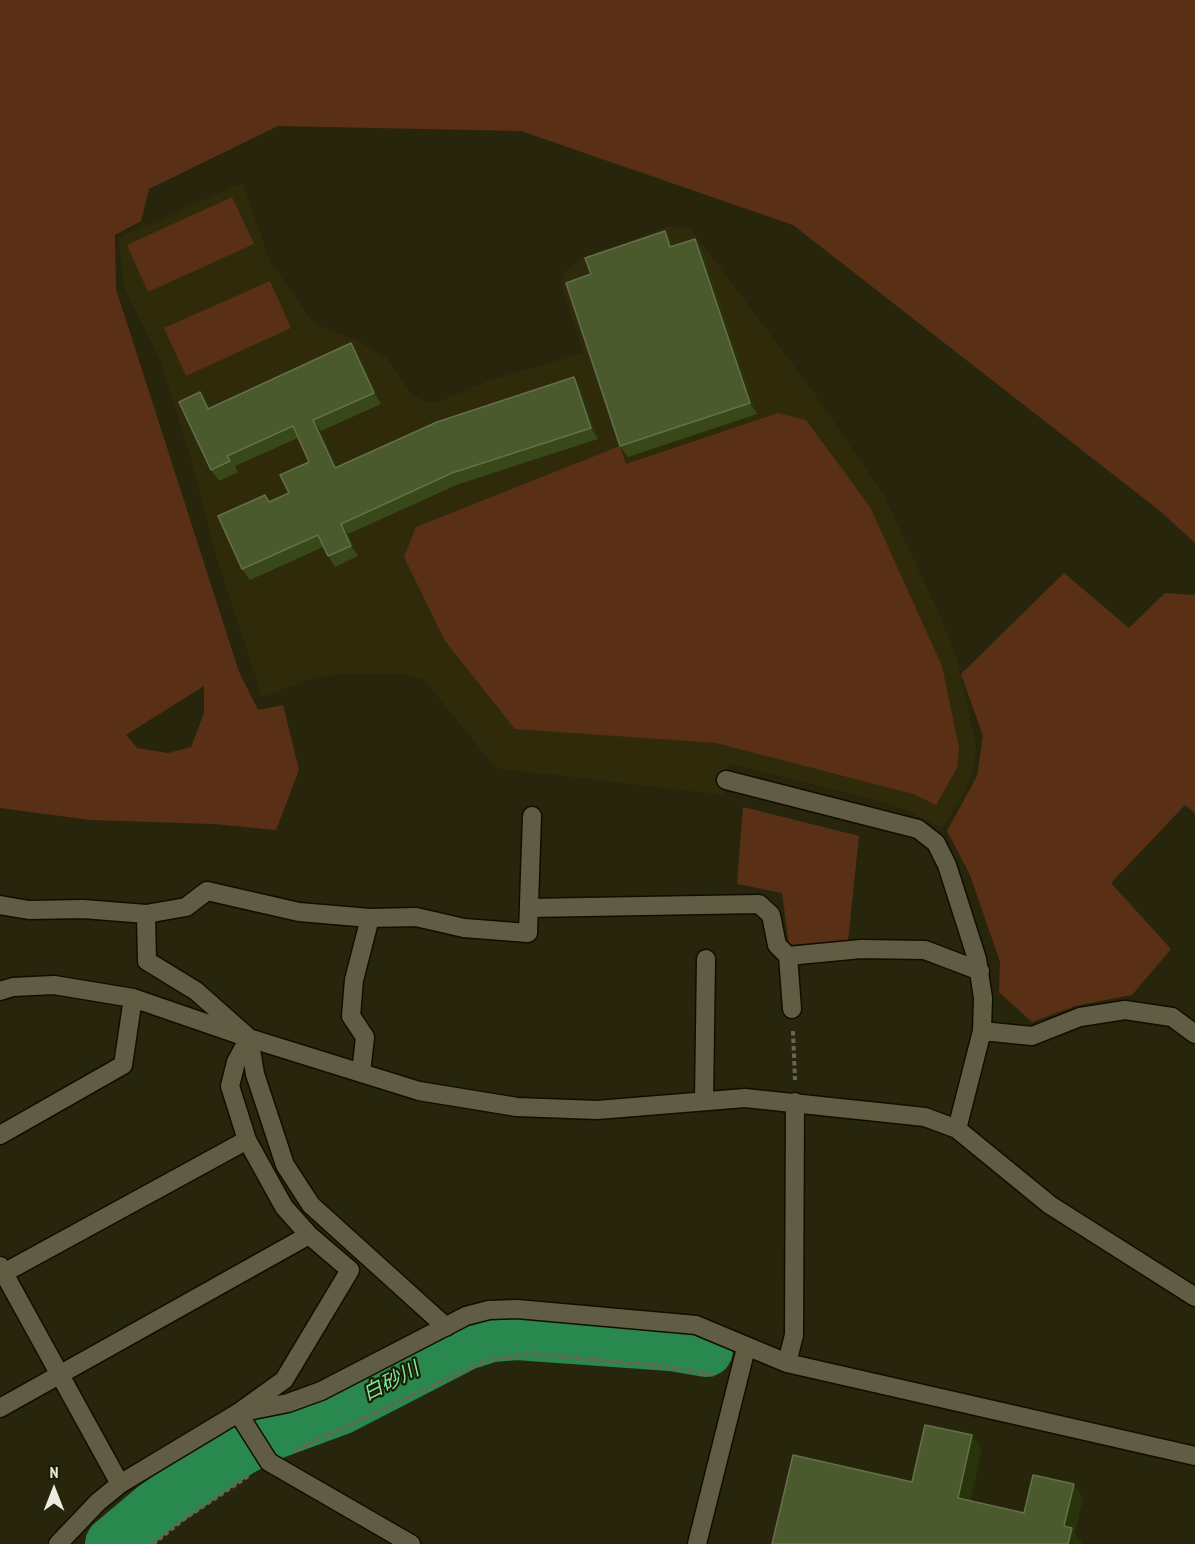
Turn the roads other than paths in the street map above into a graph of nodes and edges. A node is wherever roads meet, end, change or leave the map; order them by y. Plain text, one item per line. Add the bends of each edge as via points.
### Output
1 (726, 780) dead end
2 (532, 816) dead end
3 (0, 905) edge
4 (529, 908) junction
5 (146, 914) junction
6 (370, 918) junction
7 (788, 956) junction
8 (706, 959) dead end
9 (980, 971) junction
10 (0, 991) edge
11 (133, 998) junction
12 (792, 1009) road end
13 (982, 1031) junction
14 (1195, 1034) edge
15 (249, 1038) junction
16 (361, 1073) junction
17 (704, 1101) junction
18 (795, 1102) junction
19 (957, 1129) junction
20 (0, 1135) edge
21 (247, 1140) junction
22 (309, 1235) junction
23 (1, 1271) edge
24 (1195, 1297) edge
25 (446, 1327) junction
26 (746, 1348) junction
27 (787, 1363) junction
28 (60, 1374) junction
29 (0, 1408) edge
30 (238, 1413) junction
31 (1195, 1456) edge
32 (120, 1484) junction
33 (58, 1544) edge
34 (409, 1544) edge
35 (697, 1544) edge

1 - 9 street via 918,829 936,843 947,864
2 - 4 street
3 - 5 street via 29,910
4 - 6 street via 528,933 464,928 416,917
4 - 7 street via 759,904 771,915 777,945
5 - 6 street via 186,907 207,891 299,912
5 - 15 street via 147,961 196,991
6 - 16 street via 354,980 351,1016 365,1037
7 - 9 street via 861,949 925,950
7 - 12 street
8 - 17 street
9 - 13 street
10 - 11 street via 54,986
11 - 15 street
11 - 20 street via 123,1065
13 - 14 street via 1032,1036 1080,1017 1125,1010 1172,1017
13 - 19 street
15 - 16 street
15 - 21 street via 236,1062 230,1086
15 - 25 street via 255,1074 285,1165 311,1205
16 - 17 street via 419,1091 517,1107 597,1110
17 - 18 street via 745,1098
18 - 19 street via 925,1117
18 - 27 street via 794,1335
19 - 24 street via 1050,1205
21 - 22 street via 284,1207
21 - 23 street
22 - 28 street
22 - 30 street via 350,1269 284,1380
23 - 28 street
25 - 26 street via 489,1310 516,1309 696,1324
25 - 30 street via 321,1391 288,1403
26 - 27 street
26 - 35 street
27 - 31 street
28 - 29 street
28 - 32 street
30 - 32 street
30 - 34 street via 266,1457
32 - 33 street

